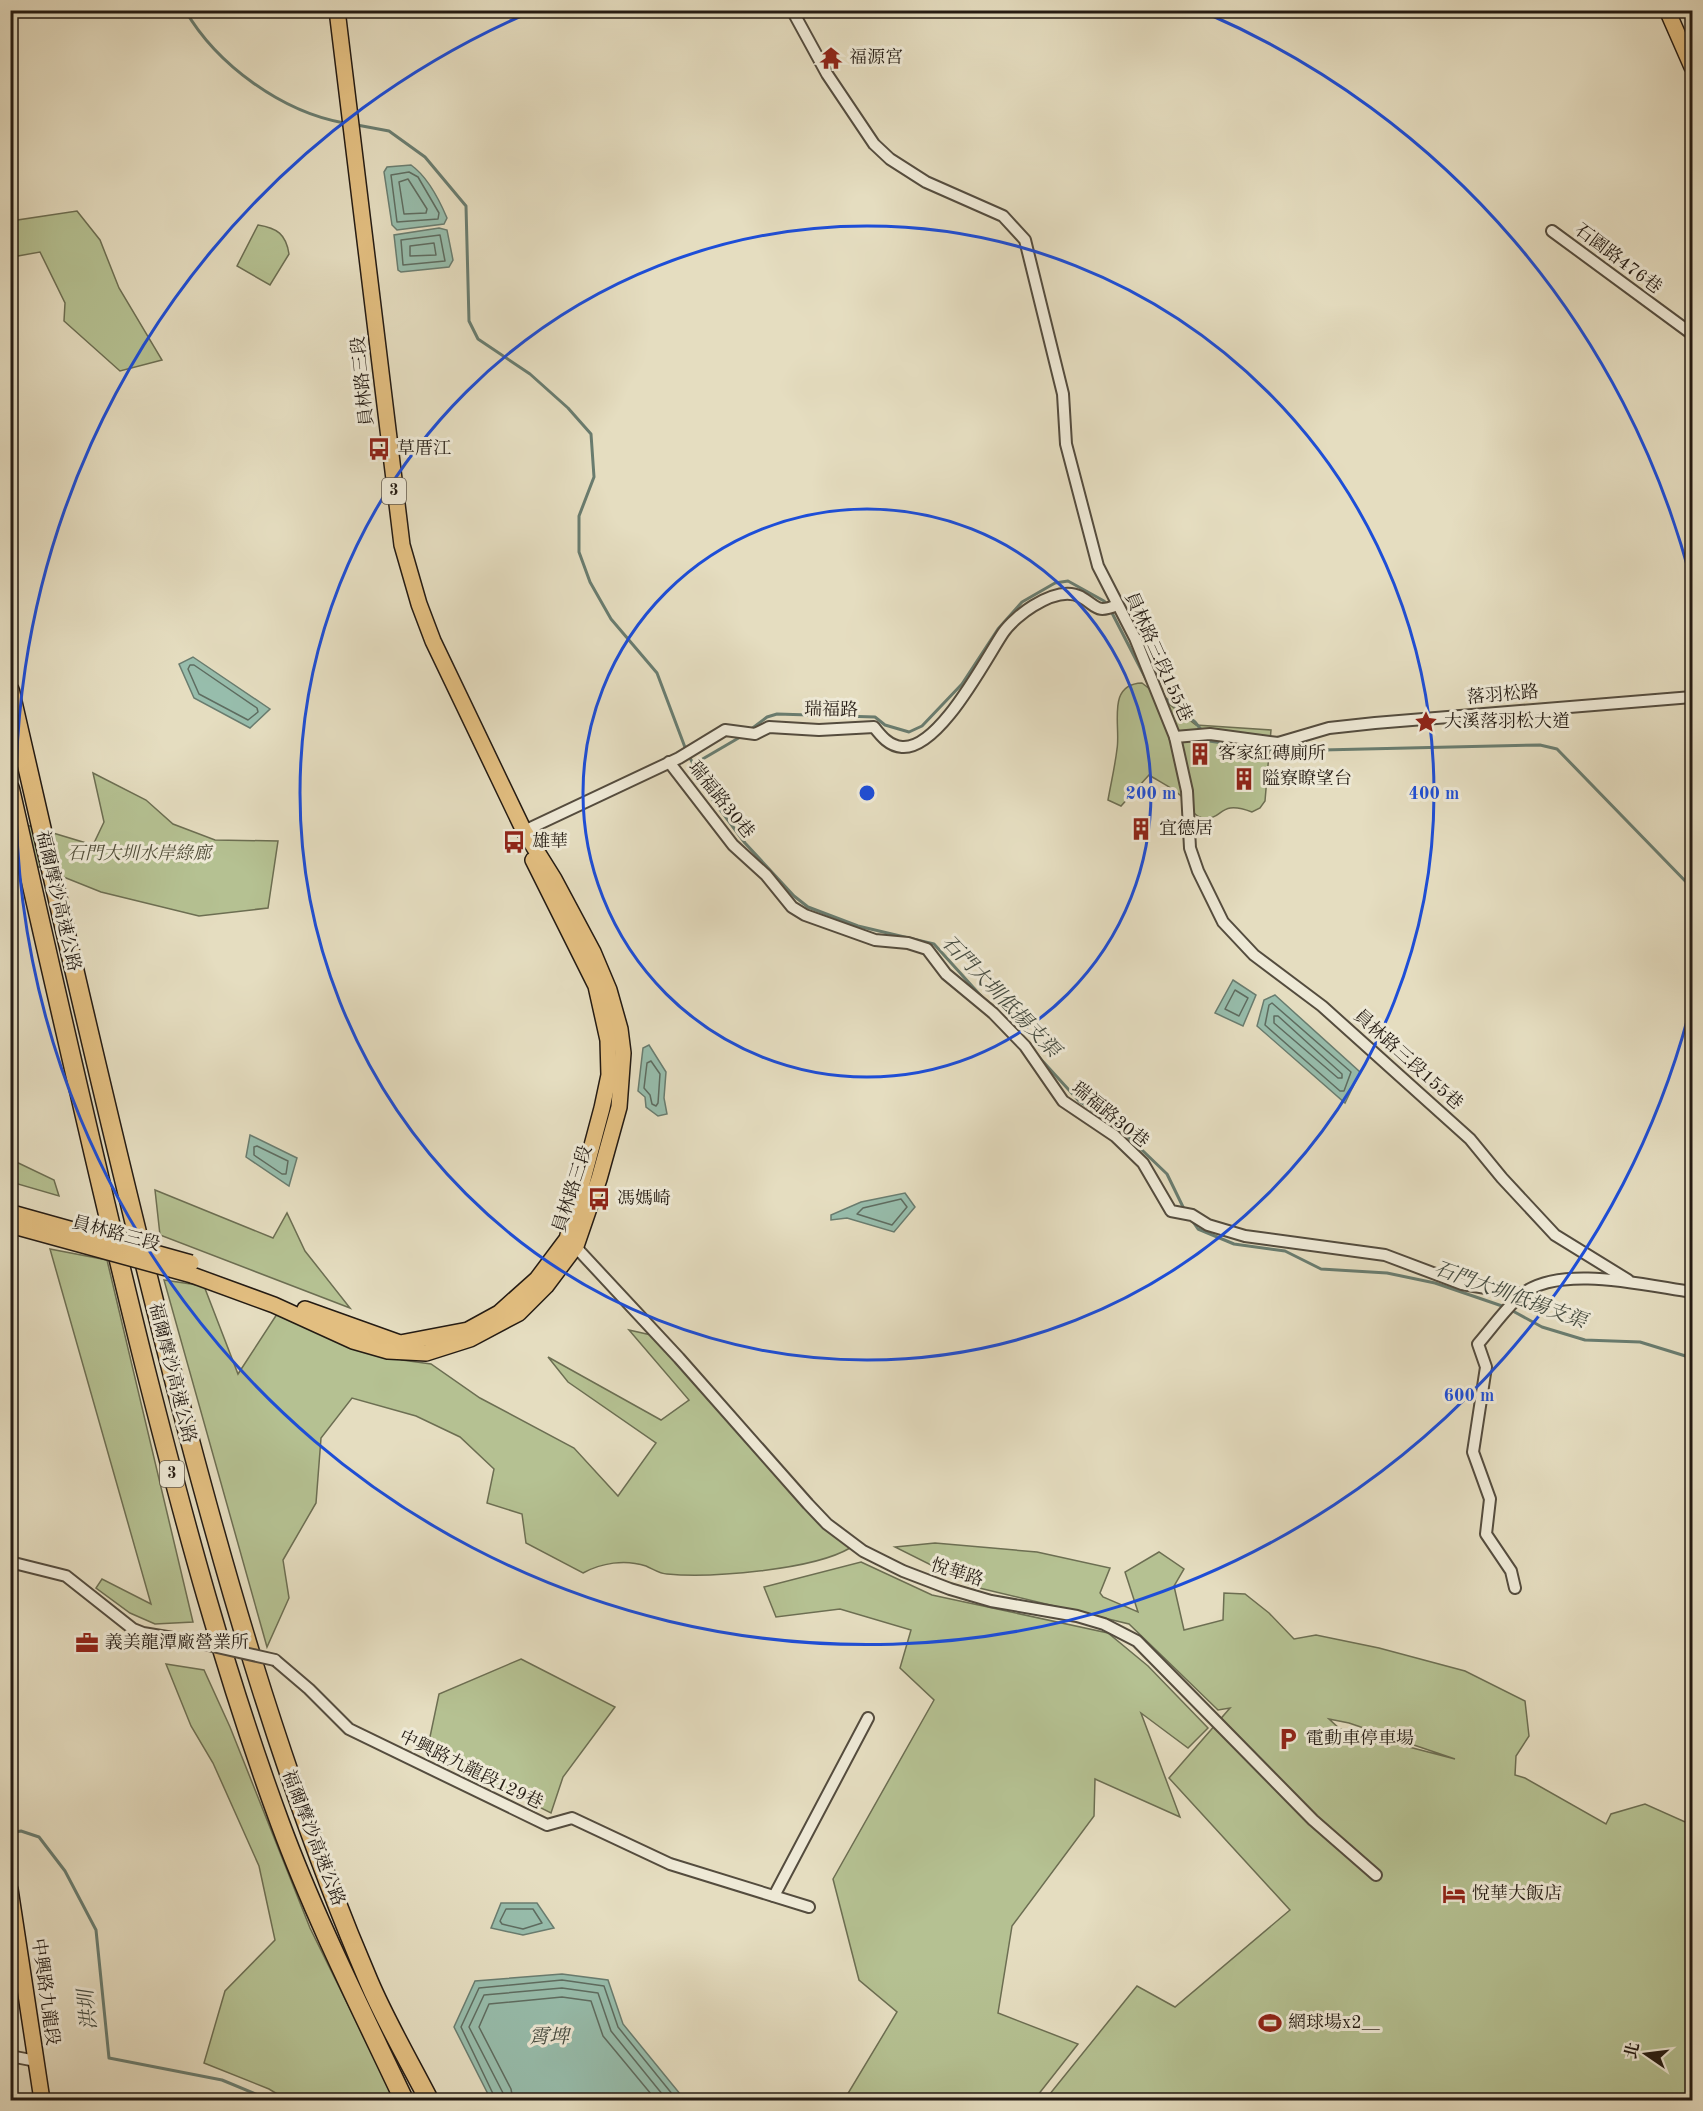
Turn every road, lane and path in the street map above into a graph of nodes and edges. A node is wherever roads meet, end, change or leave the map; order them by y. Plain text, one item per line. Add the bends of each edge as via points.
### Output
1 (336, 10) edge
2 (792, 10) edge
3 (1670, 12) edge
4 (1692, 67) edge
5 (1552, 231) dead end
6 (1692, 334) edge
7 (1112, 607) junction
8 (10, 691) edge
9 (1692, 697) edge
10 (1175, 737) junction
11 (669, 762) junction
12 (12, 796) edge
13 (524, 831) junction
14 (11, 1217) edge
15 (571, 1242) junction
16 (1628, 1280) junction
17 (1692, 1292) edge
18 (1522, 1294) junction
19 (10, 1562) edge
20 (1515, 1588) dead end
21 (868, 1718) dead end
22 (1376, 1875) dead end
23 (10, 1889) edge
24 (774, 1896) junction
25 (809, 1907) dead end
26 (10, 1957) edge
27 (24, 2059) edge
28 (33, 2100) edge
29 (42, 2100) edge
30 (404, 2100) edge
31 (429, 2100) edge

1 - 13 main road, 員林路三段 / 3 via 402,545 433,641
2 - 7 street, 員林路三段155巷 via 827,74 874,144 926,182 1003,216 1025,240 1063,394 1066,444
3 - 4 main road
5 - 6 street, 石園路476巷
7 - 10 street, 員林路三段155巷 via 1135,638
7 - 11 street, 瑞福路 via 1092,607 1081,597 1067,594 1032,606 1004,631 966,696 917,744 893,744 884,740 874,727 769,727 745,733 724,730
8 - 31 highway, 福爾摩沙高速公路 / 3 via 126,1193 231,1593 301,1810 370,1985
9 - 10 street, 落羽松路 via 1363,724 1329,728 1278,742 1204,734
10 - 16 street, 員林路三段155巷 via 1187,791 1190,848 1223,922 1254,956 1322,1006 1470,1139 1555,1235
11 - 13 street, 瑞福路
11 - 18 street, 瑞福路30巷 via 733,845 766,875 792,907 875,940 927,949 946,974 1025,1046 1063,1101 1115,1136 1143,1163 1170,1211 1192,1215 1208,1225 1245,1236 1384,1255 1462,1284
12 - 30 highway, 福爾摩沙高速公路 / 3 via 118,1258 195,1560 224,1657 281,1826
13 - 15 main road, 員林路三段 / 3 via 593,952 614,1010 623,1053 619,1107
14 - 15 main road, 員林路三段 / 3, bridge via 191,1269 353,1341 388,1351 426,1353 470,1339 519,1312 546,1286
15 - 22 street, 悅華路 via 827,1524 863,1551 941,1586 991,1601 1077,1616 1137,1641 1313,1820
16 - 17 street
16 - 18 street via 1571,1279
18 - 20 street via 1478,1344 1486,1367 1473,1452 1490,1499 1486,1534 1511,1571
19 - 24 street, 中興路九龍段129巷, bridge via 66,1576 143,1634 275,1660 349,1729 547,1825 572,1818 670,1864
21 - 24 street
23 - 27 main road, 中興路九龍段
24 - 25 street, 中興路九龍段129巷
26 - 27 main road, 中興路九龍段
27 - 28 main road, 中興路九龍段
27 - 29 main road, 中興路九龍段

